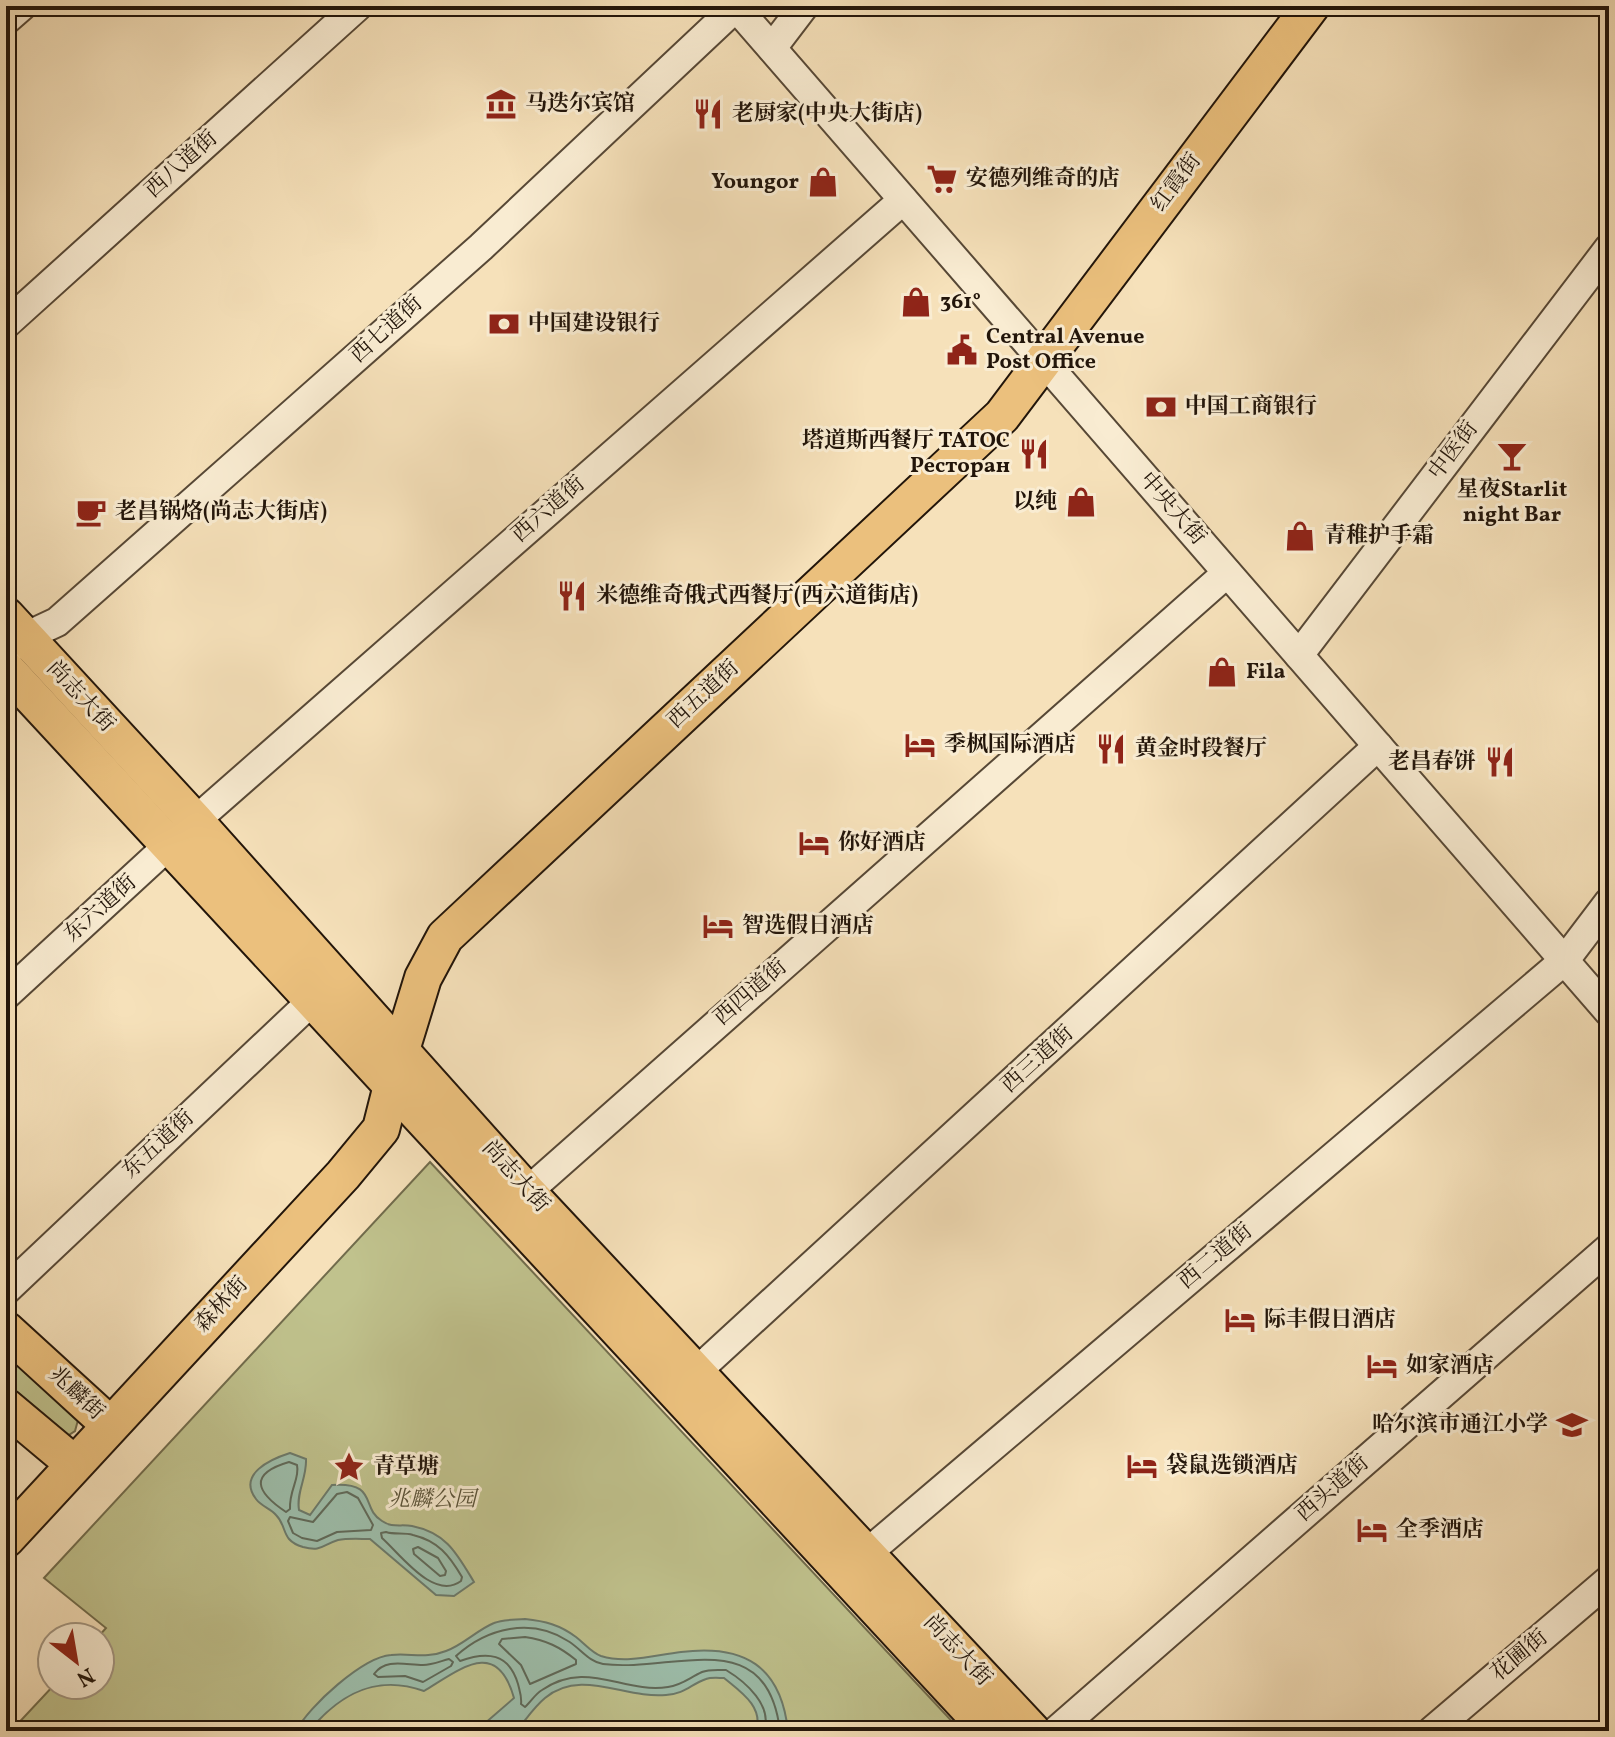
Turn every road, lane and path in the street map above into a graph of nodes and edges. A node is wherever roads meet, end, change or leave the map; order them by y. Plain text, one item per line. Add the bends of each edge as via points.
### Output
1 (22, 6) edge
2 (358, 6) edge
3 (804, 6) edge
4 (1311, 6) edge
5 (736, 7) edge
6 (6, 20) edge
7 (772, 48) junction
8 (903, 200) junction
9 (1609, 248) edge
10 (6, 324) edge
11 (1043, 361) junction
12 (1227, 573) junction
13 (12, 635) edge
14 (1299, 655) junction
15 (6, 669) edge
16 (1378, 746) junction
17 (183, 834) junction
18 (1609, 902) edge
19 (1565, 960) junction
20 (6, 995) edge
21 (313, 1000) junction
22 (1609, 1012) edge
23 (401, 1050) junction
24 (393, 1085) junction
25 (527, 1192) junction
26 (1609, 1248) edge
27 (6, 1290) edge
28 (6, 1330) edge
29 (696, 1372) junction
30 (6, 1407) edge
31 (110, 1425) junction
32 (74, 1464) junction
33 (6, 1539) edge
34 (866, 1554) junction
35 (1609, 1580) edge
36 (990, 1731) edge
37 (1032, 1731) edge
38 (1056, 1731) edge
39 (1432, 1731) edge

1 - 6 street
2 - 10 street, 西八道街
3 - 7 street
4 - 11 main road, 红霞街
5 - 7 street, 中央大街
5 - 13 street, 西七道街 via 469,257 57,622
7 - 8 street, 中央大街
8 - 11 street, 中央大街
8 - 17 street, 西六道街
9 - 14 street, 中医街
11 - 12 street, 中央大街
11 - 23 main road, 西五道街 via 1002,416 445,937 423,978
12 - 14 street, 中央大街
12 - 25 street, 西四道街
13 - 17 main road, 尚志大街
14 - 16 street, 中央大街
15 - 17 main road, 尚志大街
16 - 19 street, 中央大街
16 - 29 street, 西三道街
17 - 20 street, 东六道街
17 - 21 main road, 尚志大街
17 - 23 main road, 尚志大街
18 - 19 street, 西二道街
19 - 22 street, 中央大街
19 - 34 street, 西二道街
21 - 24 main road, 尚志大街
21 - 27 street, 东五道街
23 - 24 main road, 森林街
23 - 25 main road, 尚志大街
24 - 31 main road, 森林街 via 381,1129 343,1175
24 - 36 main road, 尚志大街
25 - 29 main road, 尚志大街
26 - 38 street, 西头道街
28 - 31 main road, 兆麟街
29 - 34 main road, 尚志大街
30 - 32 main road
31 - 32 main road, 森林街
32 - 33 main road, 森林街
34 - 37 main road, 尚志大街
35 - 39 street, 花圃街

